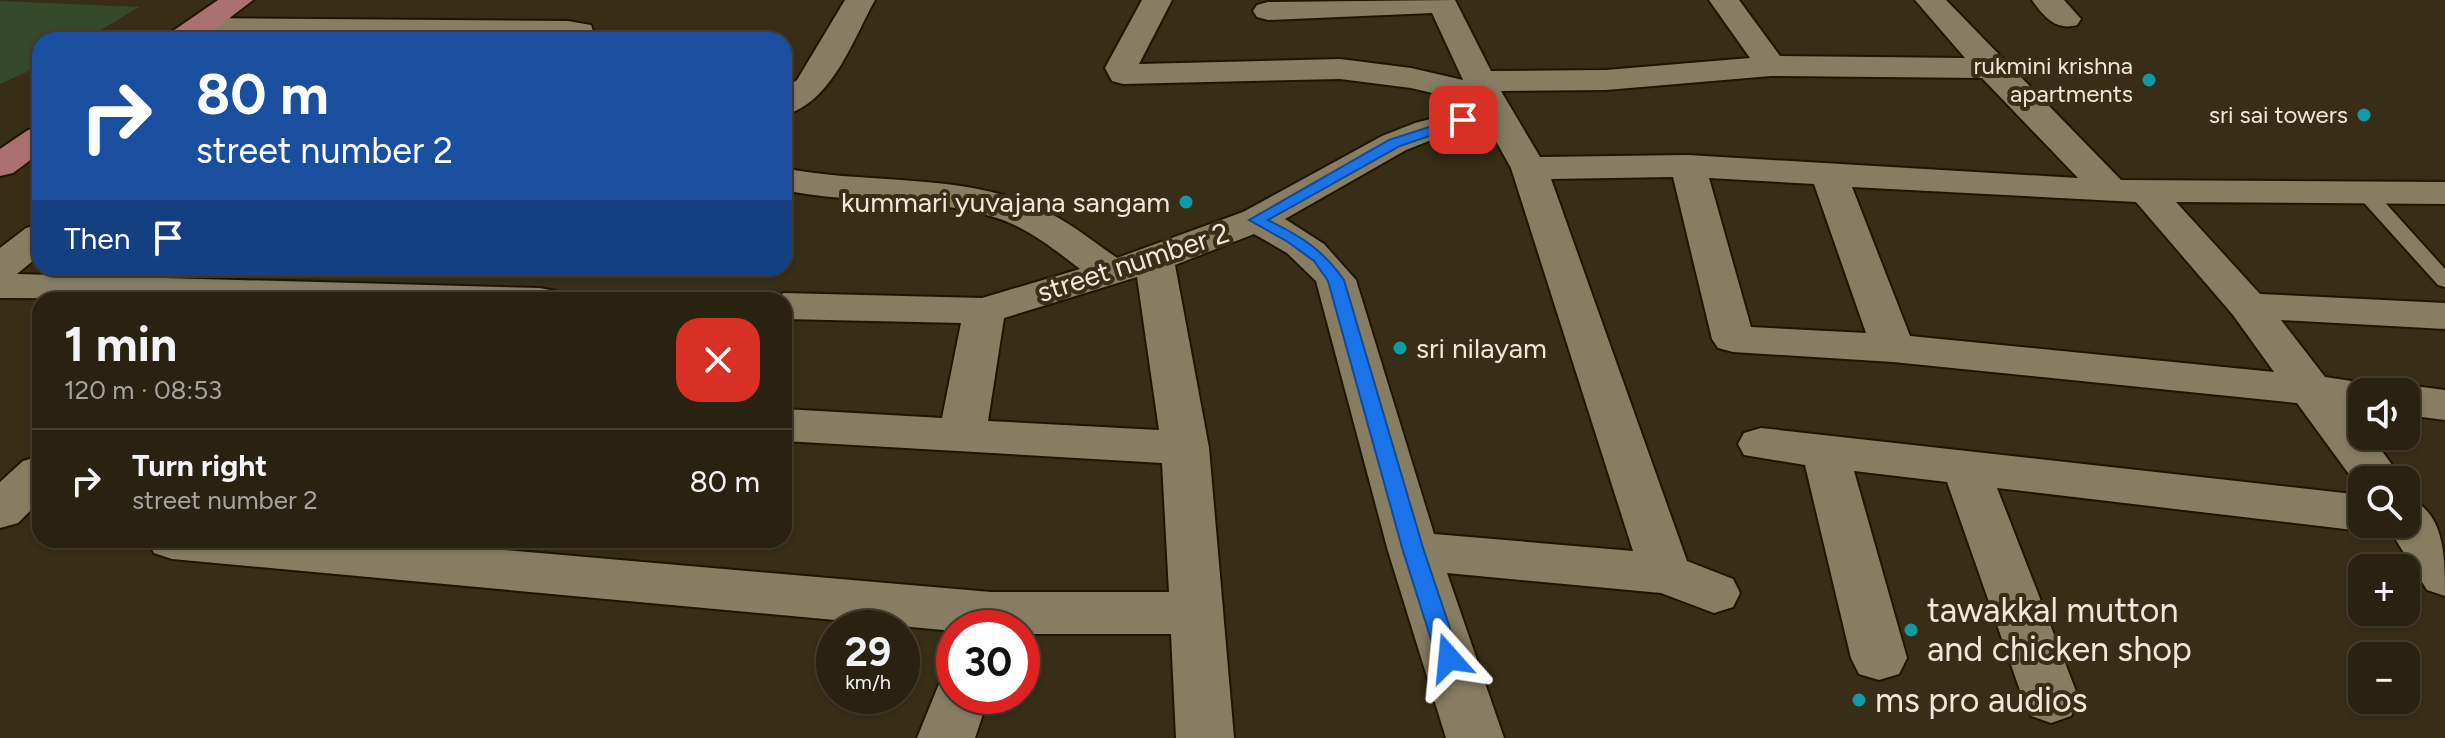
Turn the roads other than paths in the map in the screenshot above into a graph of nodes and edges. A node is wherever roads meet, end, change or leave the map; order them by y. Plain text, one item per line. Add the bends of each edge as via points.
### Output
1 (238, 0) edge
2 (421, 0) edge
3 (860, 0) edge
4 (1157, 0) edge
5 (1724, 0) edge
6 (1930, 0) edge
7 (1441, 2) edge
8 (1268, 11) dead end
9 (386, 28) junction
10 (193, 32) edge
11 (255, 32) edge
12 (580, 32) edge
13 (1771, 66) junction
14 (1991, 68) junction
15 (1489, 96) junction
16 (792, 99) edge
17 (32, 143) edge
18 (0, 165) edge
19 (1688, 166) junction
20 (1529, 168) junction
21 (1829, 175) junction
22 (792, 180) edge
23 (2128, 190) junction
24 (2364, 191) junction
25 (2445, 193) edge
26 (1256, 220) junction
27 (32, 242) edge
28 (1132, 265) junction
29 (0, 268) edge
30 (2445, 281) edge
31 (0, 286) edge
32 (240, 287) edge
33 (355, 292) edge
34 (792, 306) edge
35 (2248, 306) junction
36 (984, 311) junction
37 (2445, 316) edge
38 (1893, 348) junction
39 (2307, 388) junction
40 (2348, 393) edge
41 (2420, 402) edge
42 (2445, 405) edge
43 (792, 425) edge
44 (962, 435) junction
45 (1761, 444) dead end
46 (1185, 448) junction
47 (1825, 452) junction
48 (1965, 466) junction
49 (2368, 466) edge
50 (32, 480) edge
51 (0, 510) edge
52 (2348, 511) edge
53 (2419, 538) edge
54 (254, 548) edge
55 (1414, 551) junction
56 (1666, 574) junction
57 (2445, 576) edge
58 (1714, 593) dead end
59 (1198, 613) junction
60 (936, 615) edge
61 (1040, 618) edge
62 (1879, 658) dead end
63 (2051, 699) dead end
64 (955, 714) edge
65 (946, 738) edge
66 (1205, 738) edge
67 (1475, 738) edge

1 - 10 main road
2 - 9 street
3 - 16 street via 810,86
4 - 15 street via 1120,73 1340,69
5 - 13 street
6 - 14 street
7 - 8 street
7 - 15 street
9 - 11 street
9 - 12 street
13 - 14 street
13 - 15 street
14 - 23 street
15 - 20 street
15 - 26 street, street number 2
17 - 18 main road
19 - 20 street
19 - 21 street
19 - 38 street via 1733,339
20 - 56 street
21 - 23 street
21 - 38 street
22 - 28 street via 1012,210
23 - 24 street
23 - 35 street
24 - 25 street
24 - 30 lane
26 - 28 street, street number 2
26 - 55 street via 1320,258 1336,280
27 - 29 street
28 - 36 street, street number 2
28 - 46 street
31 - 32 street
32 - 33 street
34 - 36 street, street number 2
35 - 37 street
35 - 39 street
36 - 44 street
38 - 39 street
39 - 40 street
39 - 49 street
41 - 42 street
43 - 44 street
44 - 46 street
45 - 47 street
46 - 59 street
47 - 48 street
47 - 62 street
48 - 52 street
48 - 63 street
50 - 51 street
53 - 57 street
54 - 60 street
55 - 56 street
55 - 67 street
56 - 58 street
59 - 61 street
59 - 66 street
64 - 65 street

